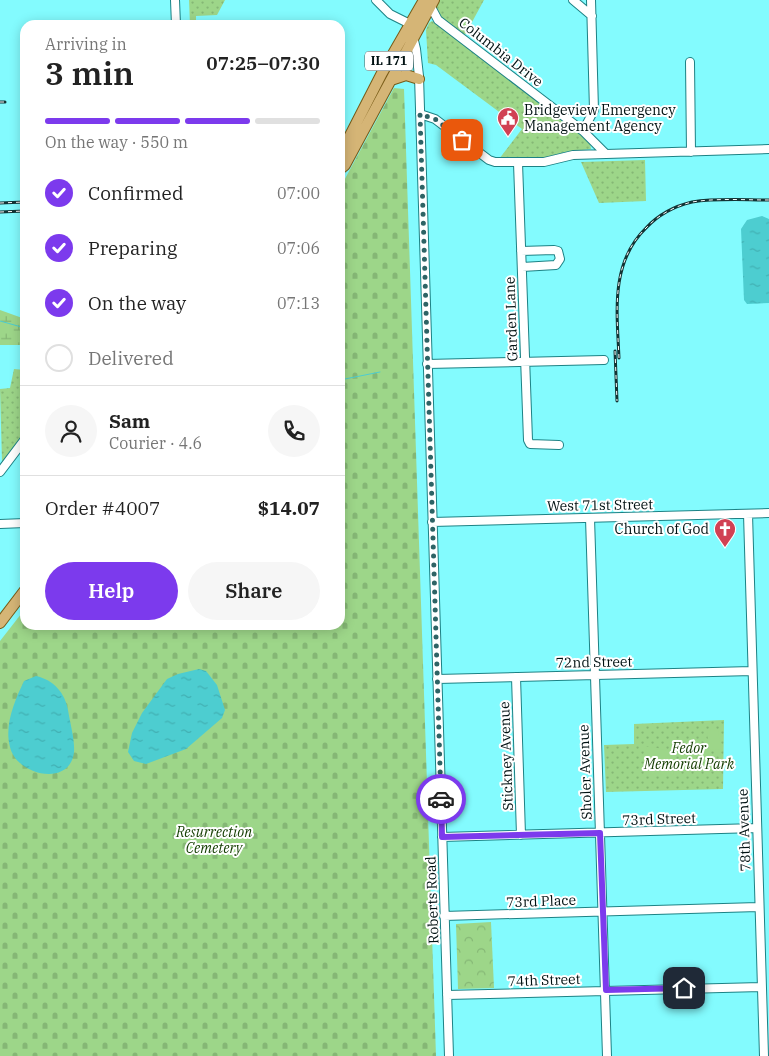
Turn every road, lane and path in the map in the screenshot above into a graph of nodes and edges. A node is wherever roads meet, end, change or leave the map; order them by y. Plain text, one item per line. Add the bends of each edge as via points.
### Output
1 (175, 0) edge
2 (376, 0) edge
3 (573, 0) edge
4 (592, 0) edge
5 (430, 2) edge
6 (592, 16) junction
7 (423, 19) junction
8 (176, 20) edge
9 (438, 20) junction
10 (410, 24) junction
11 (412, 38) junction
12 (690, 62) dead end
13 (419, 79) junction
14 (391, 80) junction
15 (420, 114) junction
16 (583, 131) junction
17 (345, 146) edge
18 (769, 150) edge
19 (691, 152) junction
20 (606, 154) junction
21 (518, 163) junction
22 (345, 165) edge
23 (521, 251) junction
24 (522, 267) junction
25 (604, 360) dead end
26 (525, 362) junction
27 (427, 364) junction
28 (558, 445) dead end
29 (20, 446) edge
30 (0, 472) edge
31 (769, 513) edge
32 (748, 514) junction
33 (590, 518) junction
34 (432, 522) junction
35 (20, 523) edge
36 (0, 524) edge
37 (20, 597) edge
38 (0, 623) edge
39 (752, 671) junction
40 (594, 675) junction
41 (516, 677) junction
42 (437, 679) junction
43 (756, 828) junction
44 (600, 833) junction
45 (521, 835) junction
46 (442, 837) junction
47 (758, 907) junction
48 (602, 911) junction
49 (444, 916) junction
50 (761, 986) junction
51 (606, 990) junction
52 (447, 995) junction
53 (765, 1000) edge
54 (449, 1056) edge
55 (606, 1056) edge
56 (764, 1056) edge

1 - 8 street
2 - 10 street via 390,14
3 - 6 street
4 - 6 street
5 - 7 main road, IL 171
5 - 9 street, Columbia Drive
5 - 10 main road, IL 171
6 - 16 street via 594,110
7 - 9 street, Columbia Drive
7 - 11 main road, IL 171
9 - 16 street, Columbia Drive
10 - 11 street, Roberts Road
10 - 17 main road, IL 171
11 - 13 street, Roberts Road
11 - 14 main road, IL 171
12 - 19 street
13 - 14 main road via 406,75
13 - 15 street, Roberts Road
14 - 22 main road, IL 171
15 - 21 street via 435,119 489,160
15 - 27 street, Roberts Road
16 - 20 street, Columbia Drive
18 - 19 street
19 - 20 street
20 - 21 street
21 - 23 street, Garden Lane
23 - 24 street, Garden Lane
23 - 24 street via 554,250 558,251 560,259 556,265
24 - 26 street, Garden Lane
25 - 26 street
26 - 27 street
26 - 28 street, Garden Lane via 528,440 535,446
27 - 34 street, Roberts Road
29 - 30 street
31 - 32 street, West 71st Street
32 - 33 street, West 71st Street
32 - 39 street, 78th Avenue
33 - 34 street, West 71st Street
33 - 40 street, Sholer Avenue
34 - 42 street, Roberts Road
35 - 36 street
37 - 38 main road
39 - 40 street, 72nd Street
39 - 43 street, 78th Avenue
40 - 41 street, 72nd Street
40 - 44 street, Sholer Avenue
41 - 42 street, 72nd Street
41 - 45 street, Stickney Avenue
42 - 46 street, Roberts Road
43 - 44 street, 73rd Street
43 - 47 street, 78th Avenue
44 - 45 street, 73rd Street
44 - 48 street, Sholer Avenue
45 - 46 street, 73rd Street
46 - 49 street, Roberts Road
47 - 48 street, 73rd Place
47 - 50 street, 78th Avenue
48 - 49 street, 73rd Place
48 - 51 street, Sholer Avenue
49 - 52 street, Roberts Road
50 - 51 street, 74th Street
50 - 53 street, 78th Avenue
51 - 52 street, 74th Street
51 - 55 street, Sholer Avenue
52 - 54 street, Roberts Road
53 - 56 street, 78th Avenue

